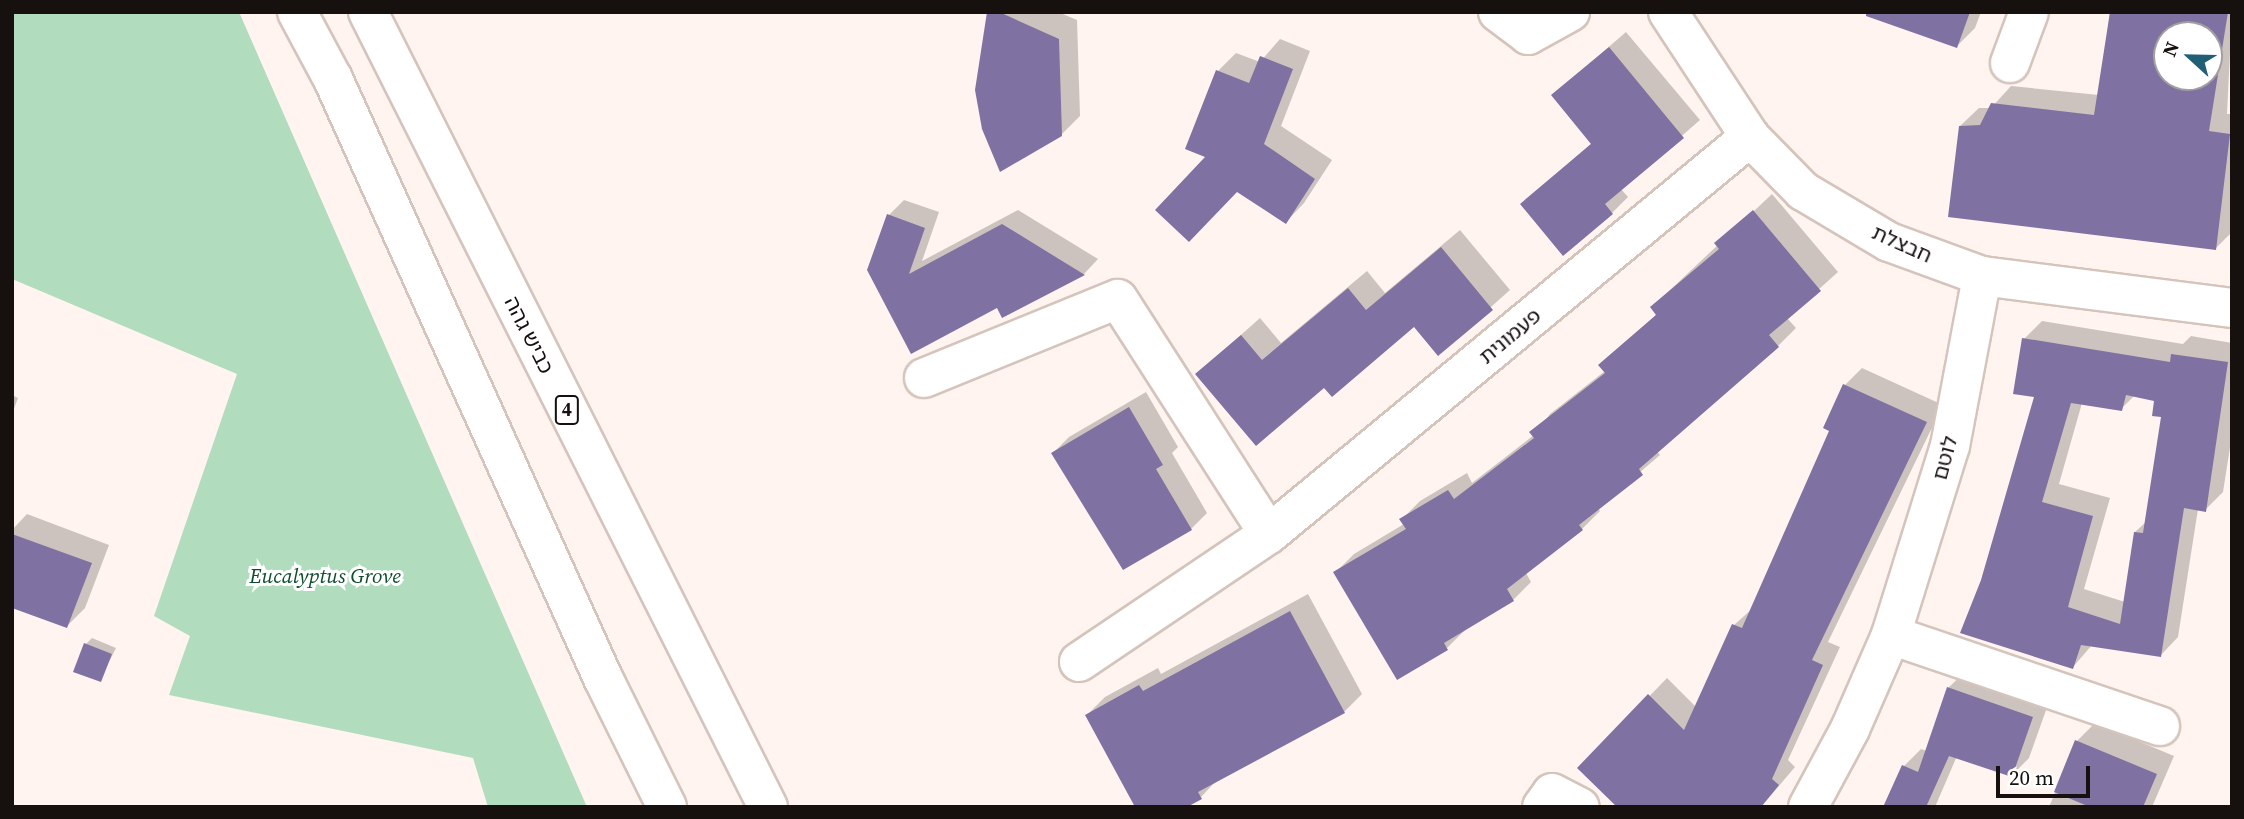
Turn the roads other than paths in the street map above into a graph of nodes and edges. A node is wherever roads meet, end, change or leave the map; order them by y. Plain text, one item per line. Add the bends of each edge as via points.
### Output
1 (298, 12) edge
2 (368, 12) edge
3 (1498, 12) edge
4 (1570, 12) edge
5 (1668, 12) edge
6 (2029, 12) edge
7 (2010, 63) dead end
8 (1750, 137) junction
9 (1982, 276) junction
10 (2232, 308) edge
11 (924, 378) dead end
12 (1269, 534) junction
13 (1891, 635) junction
14 (1079, 662) dead end
15 (2160, 726) dead end
16 (667, 807) edge
17 (768, 807) edge
18 (1542, 807) edge
19 (1580, 807) edge
20 (1808, 807) edge

1 - 16 main road via 333,79 603,678
2 - 17 main road, כביש גהה / 4
3 - 4 main road via 1528,35
5 - 8 main road, חבצלת
6 - 7 main road
8 - 9 main road, חבצלת via 1803,191 1889,242
8 - 12 main road, פעמונית
9 - 10 main road, חבצלת
9 - 13 main road, לוטם via 1950,446
11 - 12 main road via 1118,299
12 - 14 main road, פעמונית
13 - 15 main road
13 - 20 main road, לוטם via 1850,729
18 - 19 main road via 1552,793

